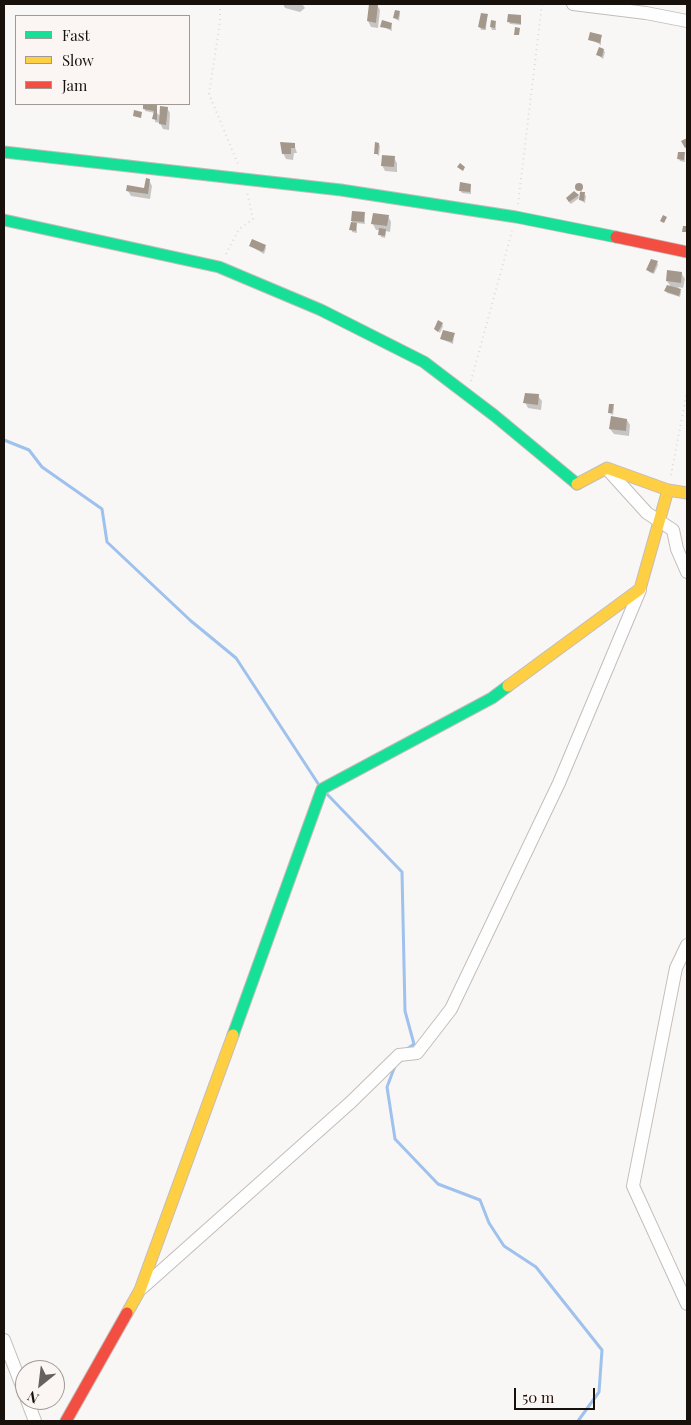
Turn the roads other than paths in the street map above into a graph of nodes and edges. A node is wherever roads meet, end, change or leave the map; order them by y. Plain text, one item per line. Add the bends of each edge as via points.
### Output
1 (573, 4) edge
2 (687, 21) edge
3 (4, 152) edge
4 (4, 220) edge
5 (687, 252) edge
6 (607, 468) junction
7 (668, 490) junction
8 (687, 494) edge
9 (660, 521) junction
10 (687, 572) edge
11 (640, 589) junction
12 (687, 945) edge
13 (140, 1290) junction
14 (687, 1304) edge
15 (4, 1340) edge
16 (15, 1368) edge
17 (66, 1421) edge

1 - 2 street
3 - 5 street via 341,190 516,217
4 - 6 street via 219,267 320,310 424,362 576,485
6 - 7 street
6 - 9 street via 647,513
7 - 8 street
7 - 9 street
9 - 10 street via 673,530
9 - 11 street
11 - 13 street via 559,783 451,1009 417,1053 400,1055
11 - 13 street via 492,698 322,789
12 - 14 street via 676,968 633,1186
13 - 17 street
15 - 16 street

